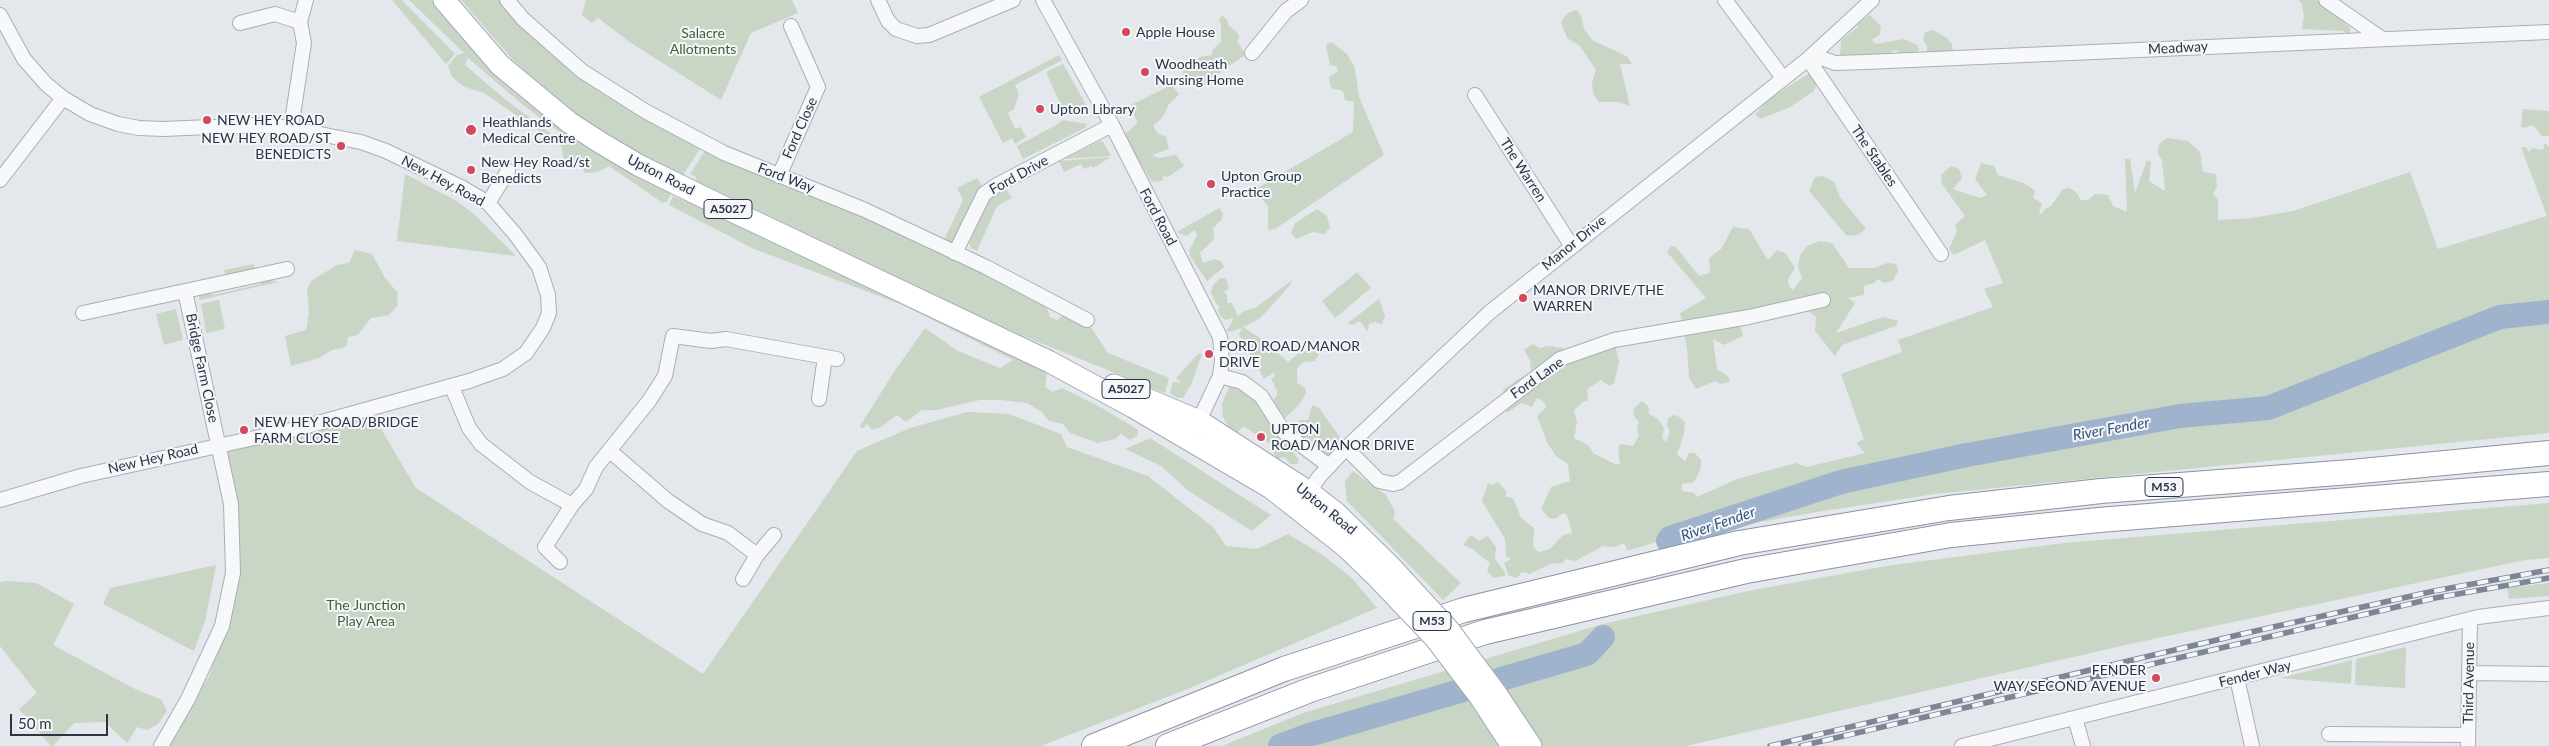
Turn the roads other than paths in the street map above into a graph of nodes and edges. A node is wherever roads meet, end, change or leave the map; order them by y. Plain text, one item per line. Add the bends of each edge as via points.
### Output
1 (306, 0) edge
2 (444, 0) edge
3 (507, 0) edge
4 (878, 0) edge
5 (1013, 0) edge
6 (1043, 0) edge
7 (1301, 0) edge
8 (1725, 0) edge
9 (1872, 0) edge
10 (2326, 0) edge
11 (0, 17) edge
12 (300, 22) junction
13 (240, 23) dead end
14 (791, 26) dead end
15 (2549, 32) edge
16 (2381, 38) junction
17 (1252, 53) dead end
18 (1808, 59) junction
19 (1783, 78) junction
20 (1475, 95) dead end
21 (63, 98) junction
22 (1112, 125) junction
23 (291, 128) junction
24 (508, 171) dead end
25 (779, 176) junction
26 (0, 180) edge
27 (488, 203) junction
28 (1571, 245) junction
29 (955, 253) junction
30 (1941, 254) dead end
31 (287, 269) dead end
32 (185, 291) junction
33 (1823, 300) dead end
34 (83, 312) dead end
35 (1087, 320) dead end
36 (1220, 376) junction
37 (452, 387) junction
38 (819, 399) dead end
39 (1194, 430) junction
40 (219, 444) junction
41 (1346, 448) junction
42 (610, 450) junction
43 (2549, 453) edge
44 (1329, 466) junction
45 (2549, 484) edge
46 (0, 500) edge
47 (1303, 500) junction
48 (572, 506) junction
49 (774, 534) dead end
50 (757, 555) junction
51 (560, 562) dead end
52 (742, 580) dead end
53 (2549, 608) edge
54 (2470, 619) junction
55 (2471, 673) junction
56 (2549, 674) edge
57 (2237, 678) junction
58 (1488, 694) junction
59 (2075, 718) junction
60 (2330, 734) dead end
61 (2468, 740) edge
62 (161, 746) edge
63 (1094, 746) edge
64 (1168, 746) edge
65 (1512, 746) edge
66 (1532, 746) edge
67 (1962, 746) edge
68 (2083, 746) edge
69 (2252, 746) edge

1 - 12 street
2 - 39 main road, Upton Road / A5027 via 500,65 570,123 640,166 1050,362 1139,394
3 - 25 street, Ford Way via 523,19 582,71 645,111 706,144
4 - 5 street via 888,21 896,29 917,36 929,35
6 - 22 street, Ford Road
7 - 17 street via 1286,11
8 - 19 street
9 - 18 street, Manor Drive
10 - 16 street
11 - 21 street, New Hey Road via 24,58
12 - 13 street via 275,14
12 - 23 street via 304,43
14 - 25 street, Ford Close via 818,86
15 - 16 street, Meadway
16 - 18 street, Meadway via 1866,62 1835,63 1821,58
18 - 19 street, Manor Drive
18 - 30 street, The Stables
19 - 28 street, Manor Drive
20 - 28 street, The Warren
21 - 23 street, New Hey Road via 90,114 139,128 258,125
21 - 26 street
22 - 29 street, Ford Drive via 984,194
22 - 36 street, Ford Road via 1220,338
23 - 27 street, New Hey Road via 361,142 386,151
24 - 27 street
25 - 29 street, Ford Way via 865,210
27 - 37 street, New Hey Road via 539,268 548,295 549,313 526,353 503,369
28 - 41 street, Manor Drive via 1490,312
29 - 35 street, Ford Way via 1002,274
31 - 32 street
32 - 34 street
32 - 40 street, Bridge Farm Close
33 - 41 street, Ford Lane via 1749,317 1614,340 1560,358 1400,482 1393,484 1379,480
36 - 39 street, Ford Road
36 - 44 street via 1242,382 1261,396 1284,432
37 - 40 street, New Hey Road via 300,428
37 - 48 street via 469,428 481,444 530,482
38 - 42 street via 831,358 726,339 711,341 673,336 665,376
39 - 47 main road, Upton Road / A5027 via 1272,488
40 - 46 street, New Hey Road via 81,476
40 - 62 street, Bridge Farm Close via 231,504 233,573 222,626 188,699
41 - 44 street, Manor Drive
42 - 48 street
42 - 50 street via 668,501 702,524 728,533
43 - 63 highway, M53 via 2101,491 1949,508 1739,544 1464,610 1284,669
44 - 47 street, Manor Drive
45 - 64 highway, M53 via 1950,534 1746,570 1484,632 1310,690
47 - 58 main road, Upton Road / A5027, bridge via 1336,513 1384,572 1448,629
48 - 51 street via 546,547
49 - 50 street
50 - 52 street
53 - 54 street, Fender Way
54 - 55 street, Third Avenue
54 - 57 street, Fender Way
55 - 56 street
55 - 61 street, Third Avenue
57 - 59 street, Fender Way
57 - 69 street
58 - 65 main road, Upton Road / A5027
58 - 66 main road, Upton Road / A5027
59 - 67 street, Fender Way
59 - 68 street
60 - 61 street

